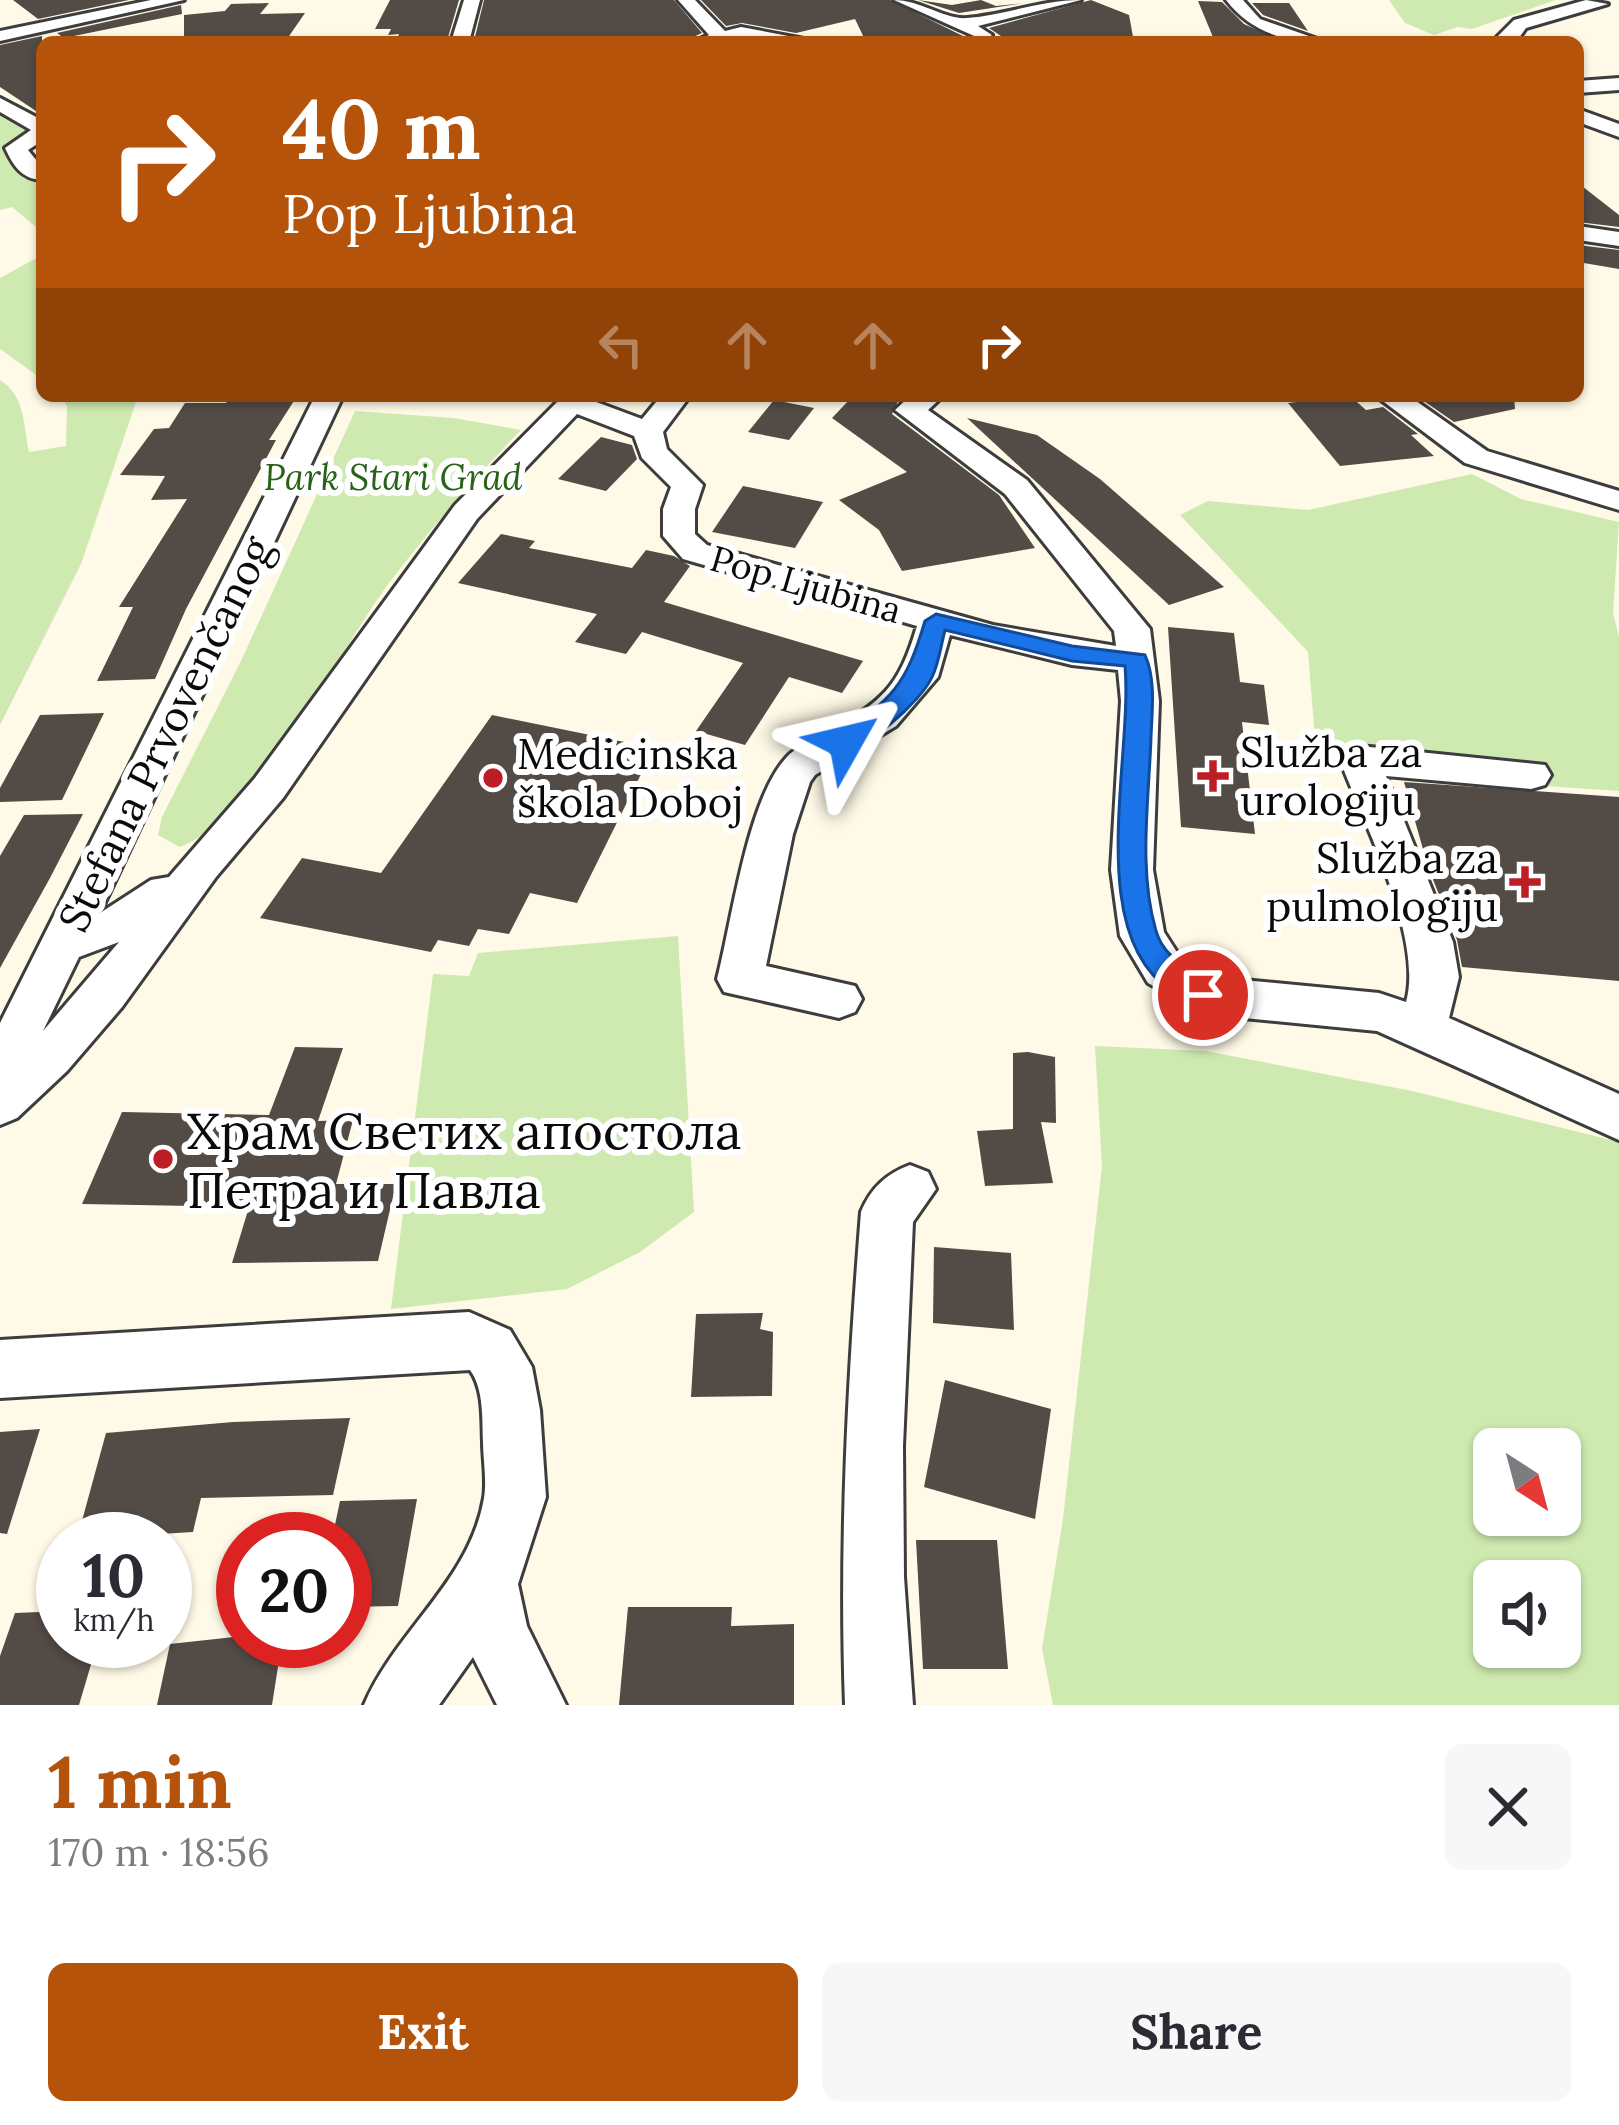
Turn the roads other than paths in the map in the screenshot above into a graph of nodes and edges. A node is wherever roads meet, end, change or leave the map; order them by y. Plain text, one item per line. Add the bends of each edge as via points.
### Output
1 (176, 0) edge
2 (472, 0) edge
3 (686, 0) edge
4 (902, 0) edge
5 (1073, 0) edge
6 (1234, 0) edge
7 (1594, 0) edge
8 (144, 3) edge
9 (960, 25) junction
10 (0, 36) edge
11 (462, 36) edge
12 (709, 36) edge
13 (729, 36) edge
14 (776, 36) edge
15 (982, 36) edge
16 (1297, 36) edge
17 (1511, 36) edge
18 (1619, 84) edge
19 (1584, 87) edge
20 (0, 104) edge
21 (1584, 118) edge
22 (36, 126) edge
23 (1619, 133) edge
24 (36, 134) edge
25 (1584, 136) edge
26 (36, 172) edge
27 (1584, 234) edge
28 (1619, 239) edge
29 (325, 402) edge
30 (573, 402) edge
31 (583, 402) edge
32 (671, 402) edge
33 (920, 402) edge
34 (1398, 402) edge
35 (648, 431) junction
36 (1619, 501) edge
37 (936, 621) junction
38 (1137, 660) junction
39 (1531, 775) dead end
40 (103, 860) junction
41 (201, 866) junction
42 (63, 945) junction
43 (839, 999) dead end
44 (1423, 1028) junction
45 (0, 1071) edge
46 (0, 1103) edge
47 (1619, 1118) edge
48 (910, 1189) dead end
49 (0, 1369) edge
50 (486, 1584) junction
51 (398, 1705) edge
52 (532, 1705) edge
53 (879, 1705) edge

1 - 8 street
2 - 11 street
3 - 12 street
4 - 9 street
5 - 9 street
6 - 16 street via 1254,23
7 - 17 street via 1600,4 1520,24
8 - 10 street
9 - 15 street
13 - 14 street
18 - 19 street
20 - 22 street
21 - 23 street
23 - 25 street
24 - 26 street via 16,148
27 - 28 street
29 - 40 street, Stefana Prvovenčanog
30 - 41 street via 466,512 269,788
31 - 35 street
32 - 35 street
33 - 38 street via 909,410 1016,487 1132,628
34 - 36 street via 1476,458
35 - 37 street, Pop Ljubina via 653,452 687,484 679,536 695,552
37 - 38 street, Pop Ljubina
37 - 43 street via 920,677 883,717 801,765 779,820 740,979
38 - 44 street via 1132,870 1142,936 1163,970 1203,995 1379,1012
39 - 44 street via 1360,760 1431,943 1436,977
40 - 41 street via 140,874
40 - 42 street, Stefana Prvovenčanog
41 - 42 street via 128,921
41 - 46 street via 106,994
42 - 45 street, Stefana Prvovenčanog
44 - 47 street
48 - 53 street via 887,1212 872,1446
49 - 50 street via 469,1340 503,1367 511,1410 515,1497
50 - 51 street
50 - 52 street via 496,1634

